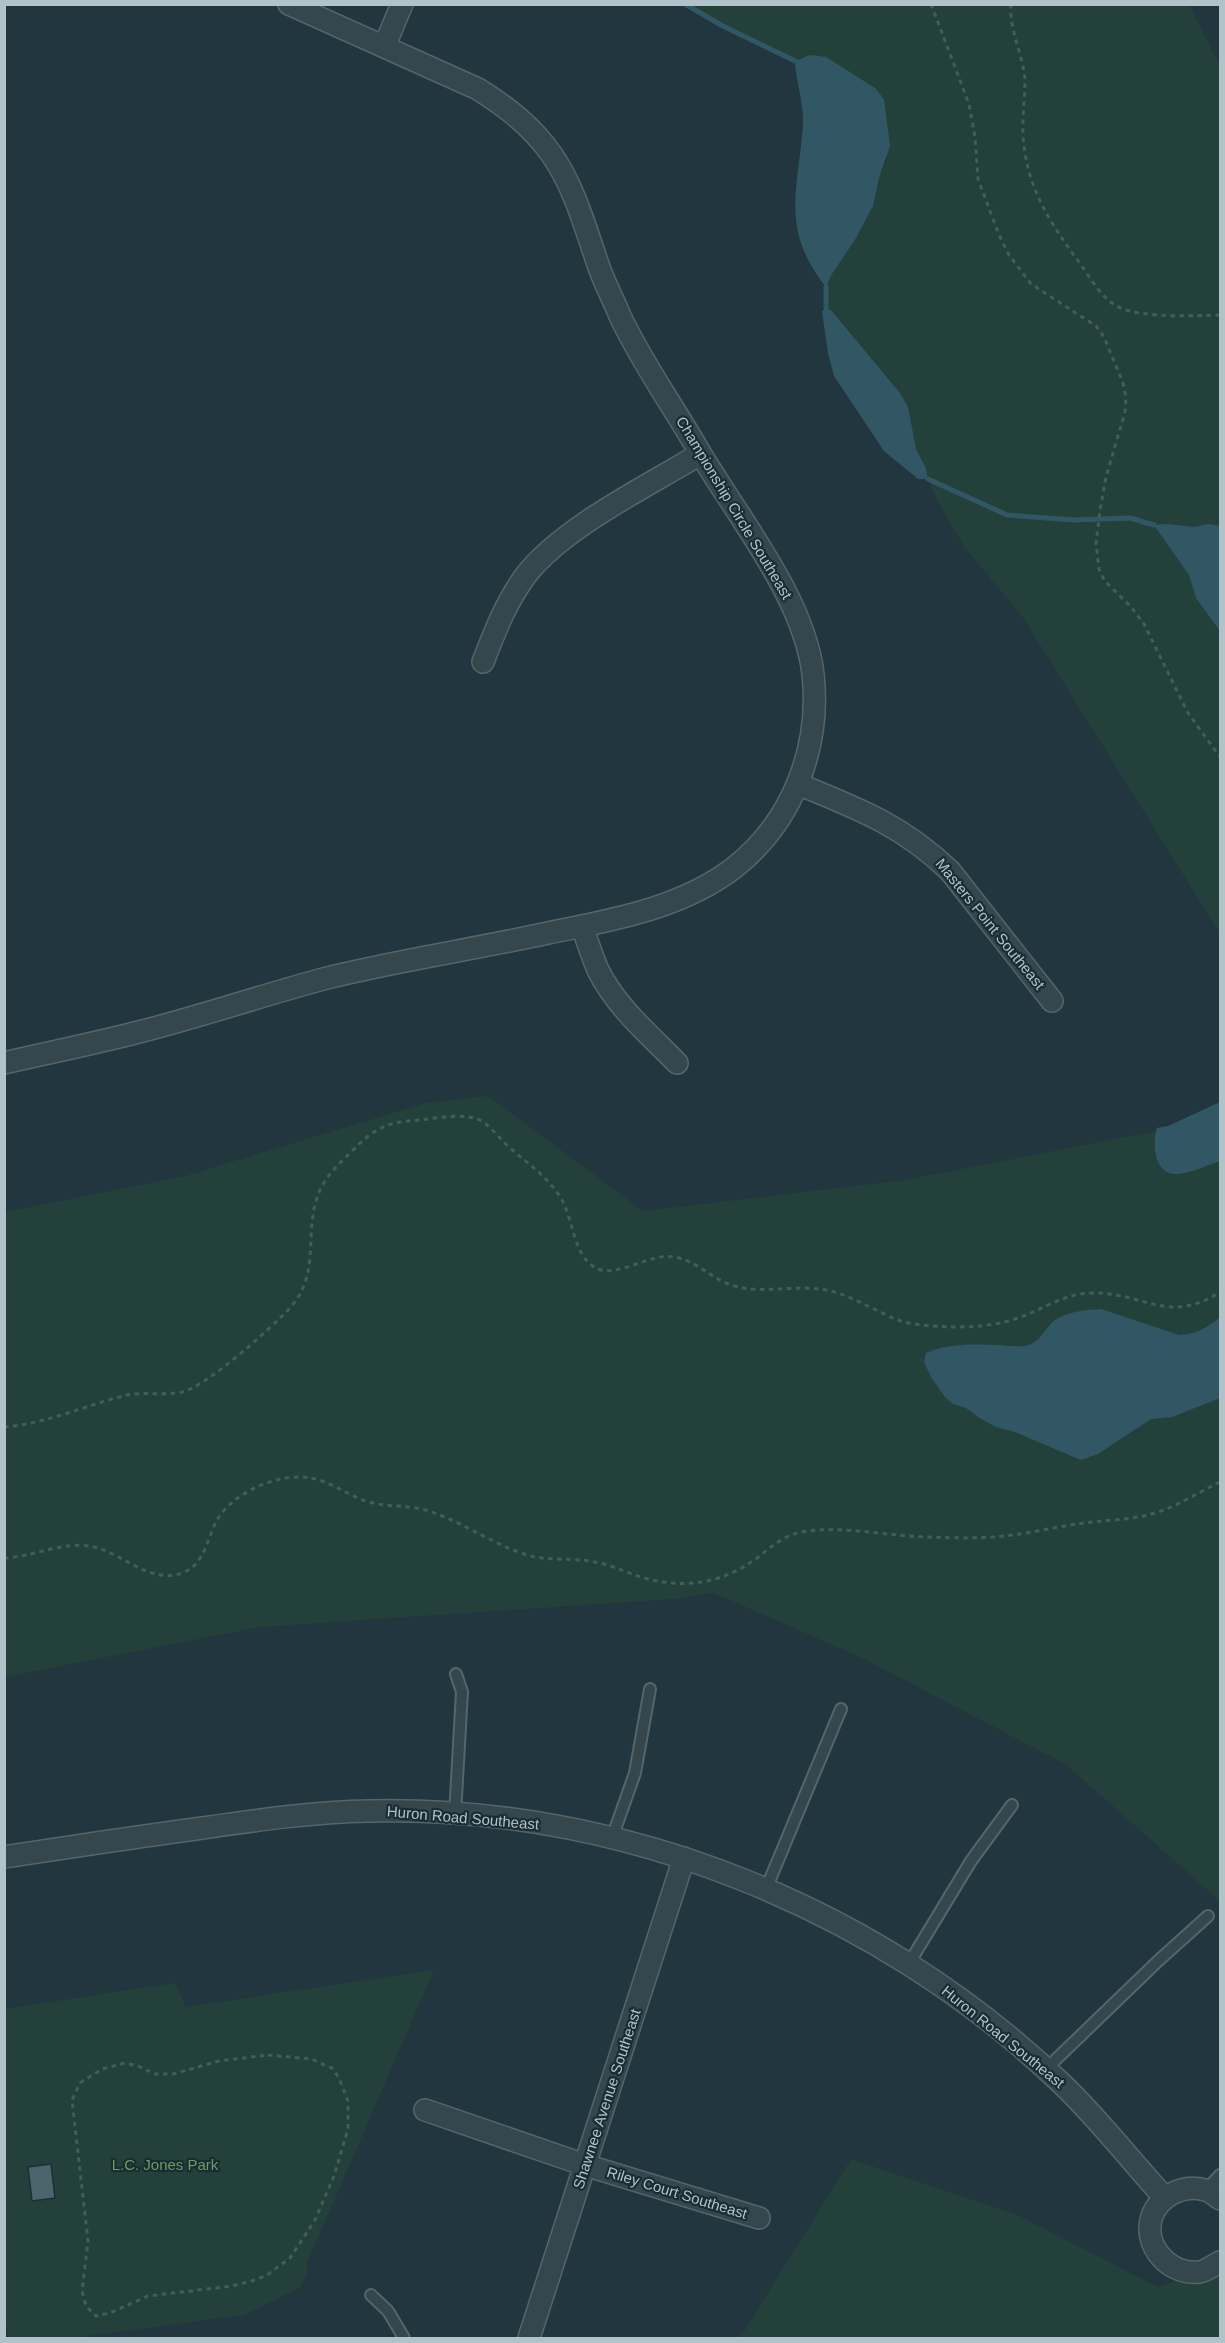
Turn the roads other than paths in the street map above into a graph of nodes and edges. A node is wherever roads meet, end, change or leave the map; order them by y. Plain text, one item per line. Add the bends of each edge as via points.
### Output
1 (289, 4) edge
2 (402, 4) edge
3 (385, 45) junction
4 (700, 454) junction
5 (483, 662) dead end
6 (798, 784) junction
7 (582, 926) junction
8 (1052, 1001) dead end
9 (4, 1063) edge
10 (677, 1063) dead end
11 (456, 1674) dead end
12 (650, 1689) dead end
13 (841, 1709) dead end
14 (1012, 1805) dead end
15 (455, 1815) junction
16 (612, 1838) junction
17 (4, 1857) edge
18 (684, 1858) junction
19 (766, 1889) junction
20 (1208, 1916) dead end
21 (908, 1965) junction
22 (1046, 2069) junction
23 (424, 2110) dead end
24 (585, 2165) junction
25 (1216, 2188) edge
26 (1164, 2198) junction
27 (759, 2218) dead end
28 (1221, 2262) edge
29 (371, 2295) dead end
30 (404, 2338) edge
31 (529, 2338) edge

1 - 3 street, Championship Circle Southeast
2 - 3 street
3 - 4 street, Championship Circle Southeast via 502,103 554,157 573,194 623,321
4 - 5 street via 592,519 547,553 511,597
4 - 6 street, Championship Circle Southeast via 779,581 807,644 815,698 805,766
6 - 7 street, Championship Circle Southeast via 782,815 756,847 714,881 677,900
6 - 8 street, Masters Point Southeast via 885,822 930,852
7 - 9 street, Championship Circle Southeast via 328,978 135,1033
7 - 10 street via 599,971 614,995
11 - 15 lane via 462,1692
12 - 16 lane via 635,1773
13 - 19 lane
14 - 21 lane via 971,1861
15 - 16 street, Huron Road Southeast via 540,1824
15 - 17 street, Huron Road Southeast via 374,1811 290,1816
16 - 18 street, Huron Road Southeast
18 - 19 street, Huron Road Southeast
18 - 24 street, Shawnee Avenue Southeast
19 - 21 street, Huron Road Southeast
20 - 22 lane
21 - 22 street, Huron Road Southeast via 977,2012
22 - 26 street, Huron Road Southeast
23 - 24 street, Riley Court Southeast
24 - 27 street, Riley Court Southeast
24 - 31 street, Shawnee Avenue Southeast
25 - 26 street via 1184,2188
26 - 28 street via 1152,2216 1151,2238 1161,2258 1179,2271 1201,2272
29 - 30 lane via 388,2311

